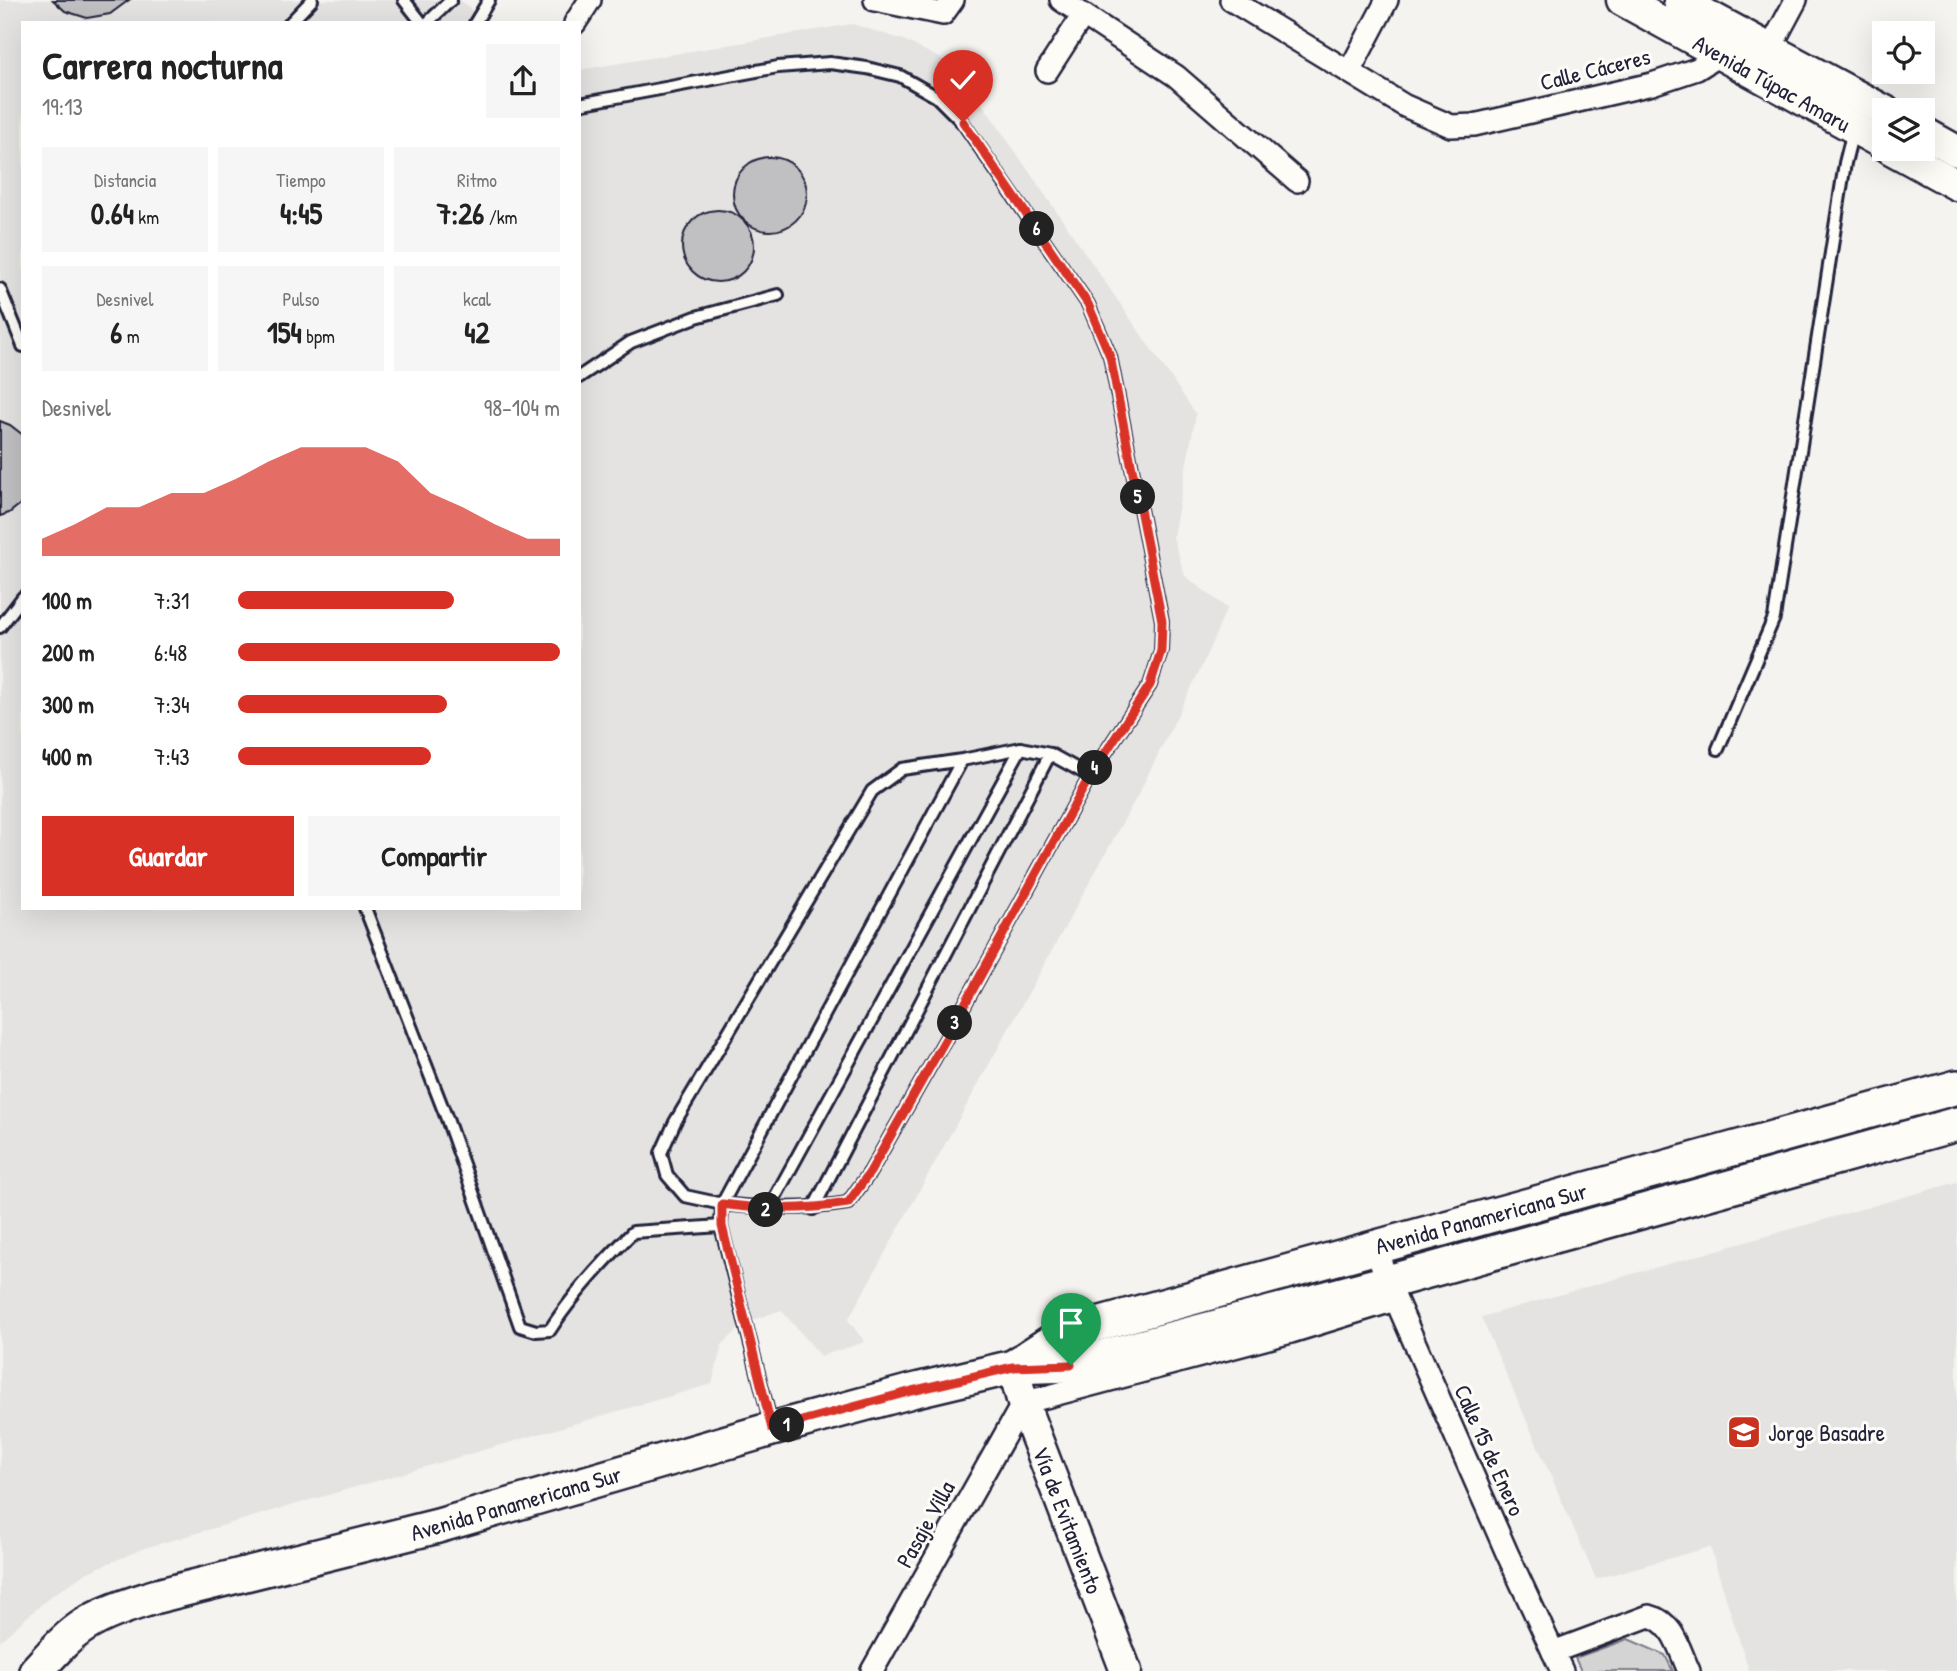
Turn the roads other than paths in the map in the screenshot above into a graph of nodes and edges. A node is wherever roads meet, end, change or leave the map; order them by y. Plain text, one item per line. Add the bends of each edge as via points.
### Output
1 (312, 0) edge
2 (404, 0) edge
3 (451, 0) edge
4 (489, 0) edge
5 (590, 0) edge
6 (876, 0) edge
7 (953, 0) edge
8 (1061, 0) edge
9 (1231, 0) edge
10 (1387, 0) edge
11 (1622, 0) edge
12 (1679, 0) edge
13 (1796, 0) edge
14 (1083, 15) junction
15 (292, 21) edge
16 (422, 21) edge
17 (426, 21) edge
18 (476, 21) edge
19 (576, 21) edge
20 (1727, 43) junction
21 (1770, 49) junction
22 (1047, 71) dead end
23 (1349, 72) junction
24 (1756, 75) junction
25 (581, 104) edge
26 (1872, 104) edge
27 (1854, 129) junction
28 (1872, 138) edge
29 (1935, 139) edge
30 (1957, 151) edge
31 (1914, 161) edge
32 (1297, 181) dead end
33 (1957, 184) edge
34 (0, 289) edge
35 (778, 295) dead end
36 (21, 341) edge
37 (581, 376) edge
38 (21, 600) edge
39 (0, 627) edge
40 (1021, 748) junction
41 (1718, 749) dead end
42 (1050, 754) junction
43 (962, 760) junction
44 (1090, 776) junction
45 (366, 910) edge
46 (1957, 1087) edge
47 (1957, 1124) edge
48 (722, 1204) junction
49 (813, 1209) junction
50 (768, 1210) junction
51 (722, 1226) junction
52 (1375, 1247) junction
53 (1392, 1291) junction
54 (1013, 1367) junction
55 (1023, 1403) junction
56 (772, 1429) junction
57 (1558, 1661) edge
58 (36, 1671) edge
59 (872, 1671) edge
60 (1126, 1671) edge
61 (1689, 1671) edge

1 - 15 lane
2 - 16 lane
3 - 17 lane
4 - 18 lane
5 - 19 street
6 - 7 street via 943,14
8 - 14 street
9 - 23 street
10 - 23 street
11 - 20 street, Avenida Túpac Amaru
12 - 20 street, Avenida Túpac Amaru
13 - 21 street
14 - 22 street
14 - 32 street via 1176,76
20 - 21 street, Avenida Túpac Amaru
20 - 23 street, Calle Cáceres via 1697,69 1652,84 1474,125 1451,126 1405,106
20 - 24 street, Avenida Túpac Amaru
21 - 24 street
21 - 26 street, Avenida Túpac Amaru
24 - 27 street, Avenida Túpac Amaru
25 - 44 lane via 778,67 830,63 900,76 937,97 963,122 1088,304 1110,356 1155,581 1162,621 1161,651 1150,685
27 - 28 street, Avenida Túpac Amaru
27 - 41 lane via 1774,618
29 - 30 street
31 - 33 street
34 - 36 lane
35 - 37 lane via 696,317 631,342
38 - 39 lane
40 - 42 lane
40 - 43 lane
40 - 50 lane
42 - 44 lane
42 - 49 lane
43 - 48 lane
43 - 48 lane via 902,769 872,791 675,1122 662,1153 667,1175 685,1196
44 - 49 lane via 870,1172 848,1203
45 - 51 lane via 447,1119 520,1326 550,1330 633,1232
46 - 52 main road, Avenida Panamericana Sur
47 - 53 main road, Avenida Panamericana Sur
48 - 50 lane
48 - 51 lane
49 - 50 lane
51 - 56 lane
52 - 53 street, Calle 15 de Enero
52 - 54 main road, Avenida Panamericana Sur via 1065,1333
53 - 54 main road, Avenida Panamericana Sur via 1071,1365
53 - 55 street, Avenida Panamericana Sur via 1291,1332
53 - 57 street, Calle 15 de Enero
54 - 55 street, Vía de Evitamiento
54 - 56 main road, Avenida Panamericana Sur
55 - 59 street, Pasaje Villa
55 - 60 street, Vía de Evitamiento
56 - 58 main road, Avenida Panamericana Sur via 438,1527 157,1596 85,1625
57 - 61 street via 1649,1616 1671,1630

